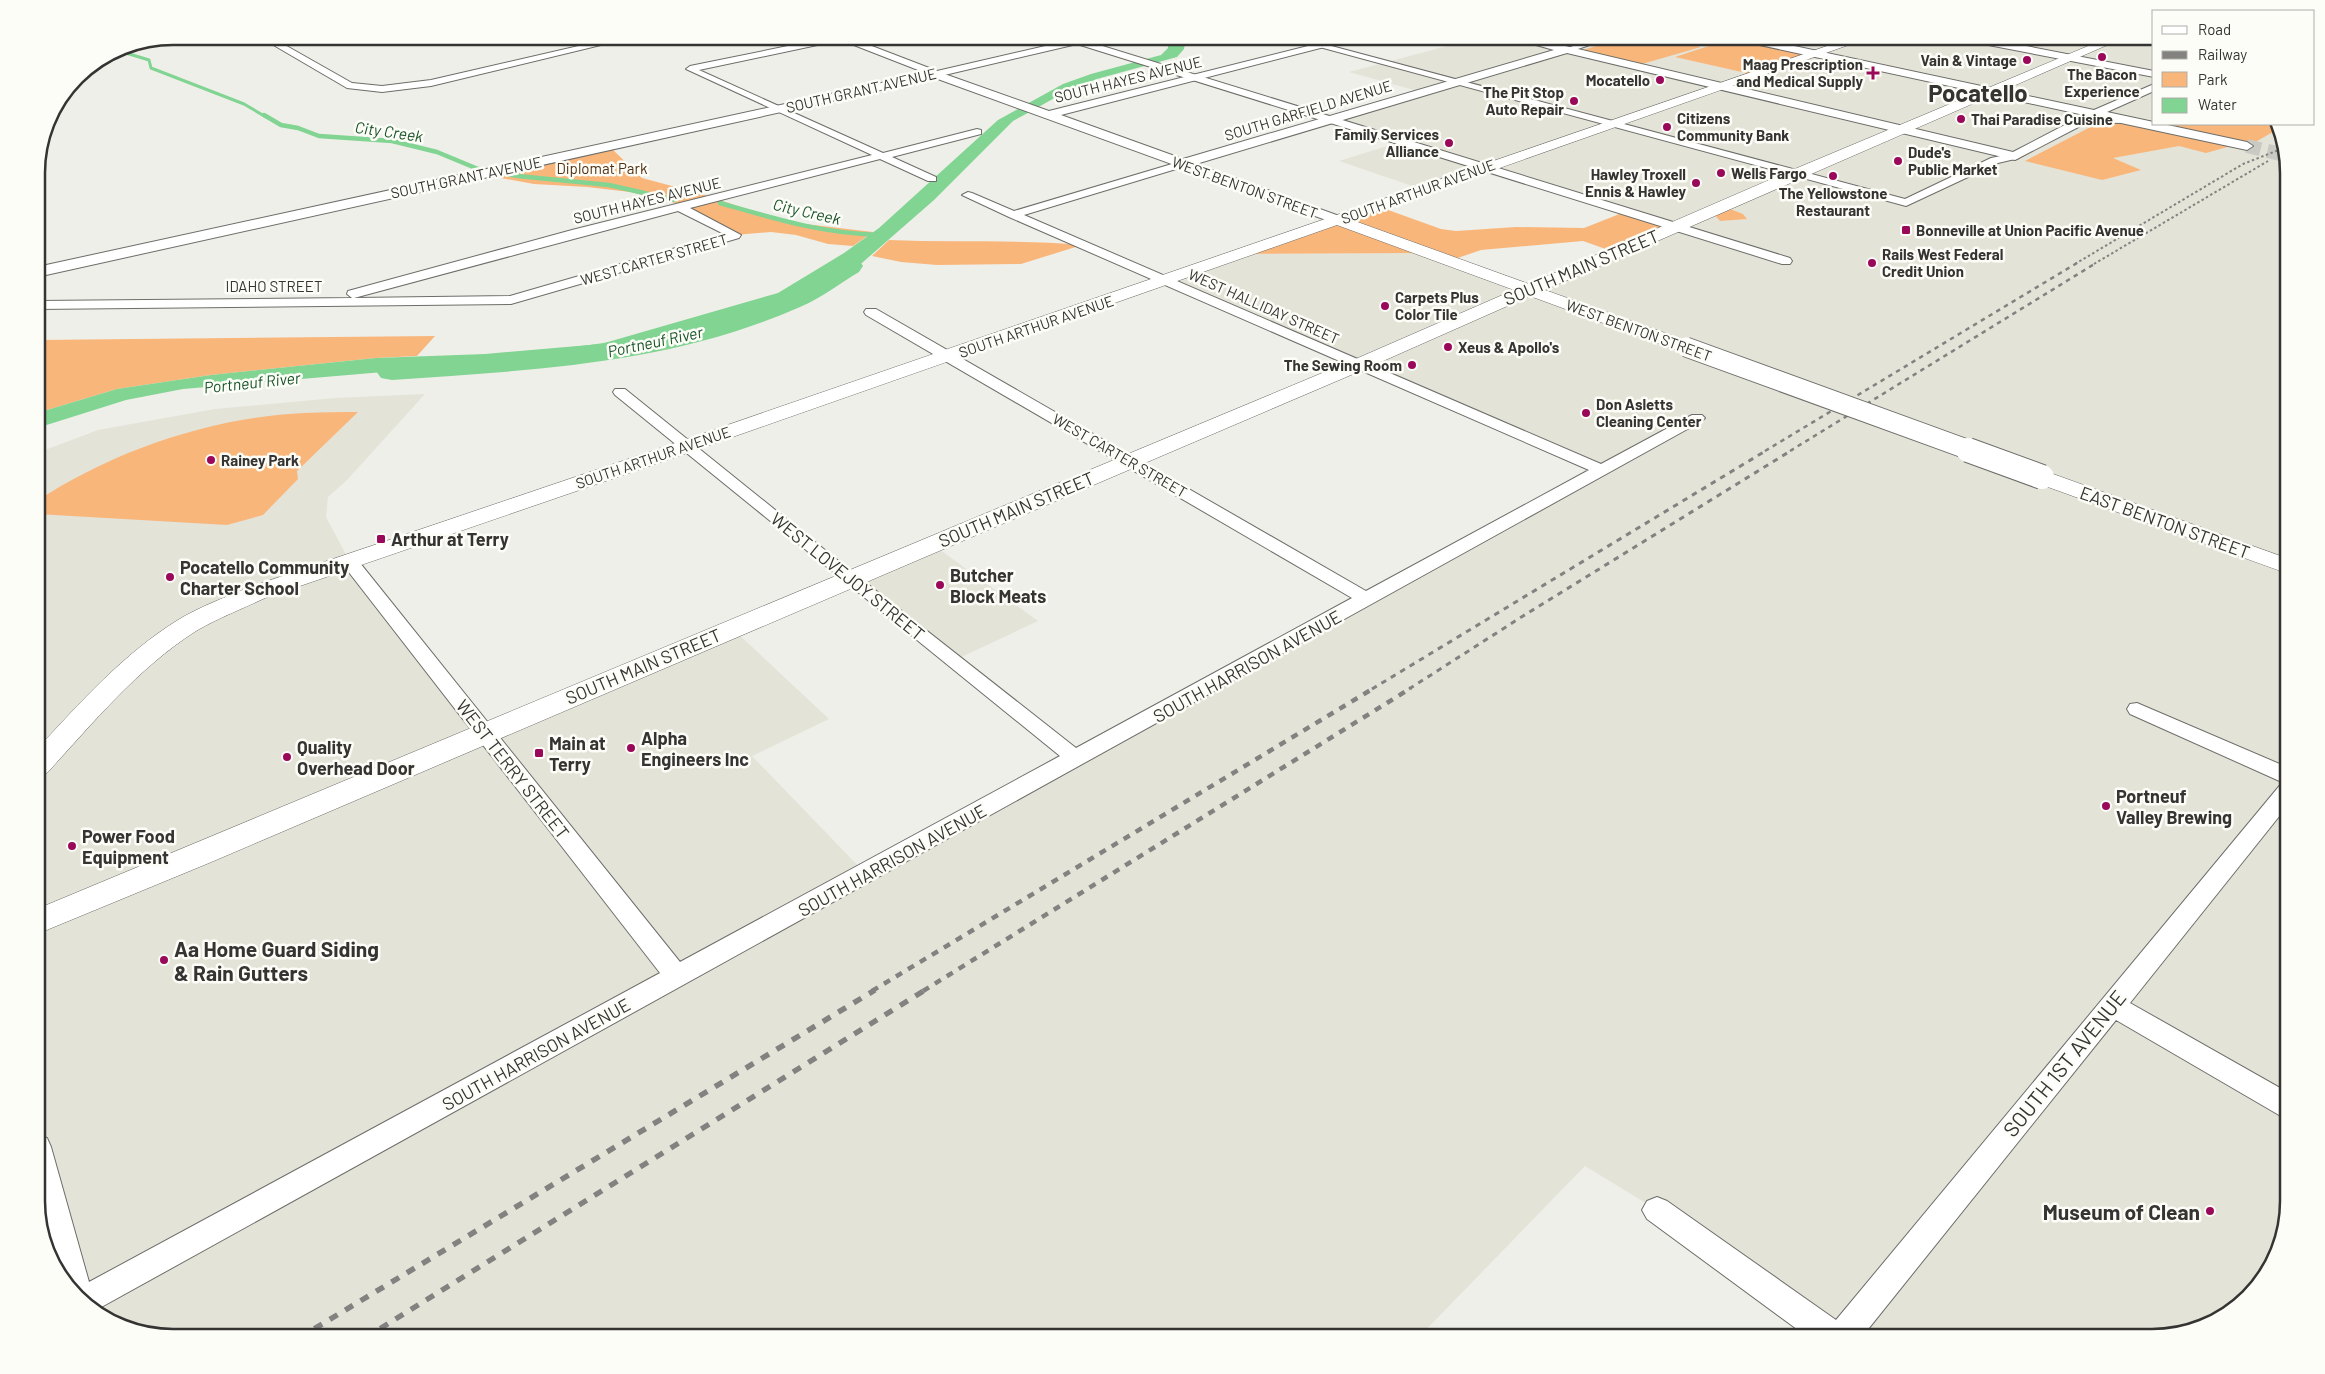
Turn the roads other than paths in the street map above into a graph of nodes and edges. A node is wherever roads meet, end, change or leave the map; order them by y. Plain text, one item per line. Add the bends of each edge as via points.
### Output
1 (278, 45) edge
2 (595, 45) edge
3 (807, 45) edge
4 (865, 45) edge
5 (1060, 45) edge
6 (1089, 45) edge
7 (1318, 45) edge
8 (1326, 45) edge
9 (1546, 45) edge
10 (1582, 45) edge
11 (1774, 45) edge
12 (1842, 45) edge
13 (2003, 45) edge
14 (2100, 45) edge
15 (1322, 46) junction
16 (1566, 50) junction
17 (1815, 54) junction
18 (2069, 58) junction
19 (936, 74) junction
20 (2152, 74) edge
21 (1194, 78) junction
22 (1454, 83) junction
23 (1720, 87) junction
24 (2152, 88) edge
25 (1994, 91) junction
26 (777, 109) junction
27 (1042, 113) junction
28 (2091, 116) junction
29 (1330, 120) junction
30 (1609, 124) junction
31 (1901, 130) junction
32 (977, 132) dead end
33 (2247, 146) tunnel mouth
34 (880, 156) junction
35 (2016, 156) junction
36 (1182, 164) junction
37 (1486, 168) junction
38 (1795, 174) junction
39 (932, 179) dead end
40 (968, 195) dead end
41 (679, 207) junction
42 (1012, 214) junction
43 (1338, 220) junction
44 (1675, 226) junction
45 (1610, 256) junction
46 (1786, 261) dead end
47 (45, 270) edge
48 (1166, 281) junction
49 (1528, 290) junction
50 (512, 300) joint
51 (326, 302) junction
52 (45, 305) edge
53 (871, 312) dead end
54 (1658, 337) junction
55 (946, 356) junction
56 (1358, 364) junction
57 (620, 392) dead end
58 (1697, 418) dead end
59 (686, 446) junction
60 (1129, 461) junction
61 (1602, 470) junction
62 (2042, 477) joint
63 (350, 562) junction
64 (2280, 564) edge
65 (850, 579) junction
66 (1368, 600) junction
67 (2137, 709) dead end
68 (485, 733) junction
69 (45, 757) edge
70 (1077, 759) junction
71 (2280, 773) edge
72 (2280, 800) edge
73 (45, 918) edge
74 (677, 977) junction
75 (2112, 1005) junction
76 (2280, 1102) edge
77 (45, 1179) edge
78 (1657, 1210) dead end
79 (73, 1280) edge
80 (90, 1297) edge
81 (1822, 1329) edge
82 (1848, 1329) edge

1 - 2 street via 350,86 382,89 431,83
3 - 26 street via 690,69
4 - 19 street, WEST BENTON STREET
5 - 19 street, SOUTH GRANT AVENUE
6 - 21 street
7 - 15 street
8 - 15 street, SOUTH HAYES AVENUE
9 - 16 street
10 - 16 street, SOUTH GARFIELD AVENUE
11 - 17 street
12 - 17 main road, SOUTH ARTHUR AVENUE
13 - 18 street
14 - 18 main road, SOUTH MAIN STREET
15 - 21 street, SOUTH HAYES AVENUE
15 - 22 street
16 - 22 street, SOUTH GARFIELD AVENUE
16 - 23 street
17 - 23 main road, SOUTH ARTHUR AVENUE
17 - 25 street
18 - 20 street
18 - 25 main road, SOUTH MAIN STREET
19 - 26 street, SOUTH GRANT AVENUE
19 - 27 street, WEST BENTON STREET
21 - 27 street, SOUTH HAYES AVENUE
21 - 29 street
22 - 29 street, SOUTH GARFIELD AVENUE
22 - 30 street
23 - 30 main road, SOUTH ARTHUR AVENUE
23 - 31 street
24 - 28 street
25 - 28 street
25 - 31 main road, SOUTH MAIN STREET
26 - 34 street
26 - 47 street, SOUTH GRANT AVENUE
27 - 36 street, WEST BENTON STREET
28 - 33 street via 2121,119
28 - 35 street
29 - 36 street, SOUTH GARFIELD AVENUE
29 - 37 street
30 - 37 main road, SOUTH ARTHUR AVENUE
30 - 38 street
31 - 35 street
31 - 38 main road, SOUTH MAIN STREET
32 - 34 street, SOUTH HAYES AVENUE
34 - 39 street
34 - 41 street, SOUTH HAYES AVENUE
35 - 38 street via 1995,160 1906,204
36 - 42 street, SOUTH GARFIELD AVENUE
36 - 43 street, WEST BENTON STREET
37 - 43 main road, SOUTH ARTHUR AVENUE
37 - 44 street
38 - 44 main road, SOUTH MAIN STREET
40 - 42 street, WEST HALLIDAY STREET
41 - 50 street, WEST CARTER STREET via 735,236
41 - 51 street, SOUTH HAYES AVENUE
42 - 48 street, WEST HALLIDAY STREET
43 - 48 main road, SOUTH ARTHUR AVENUE
43 - 49 main road, WEST BENTON STREET
44 - 45 main road, SOUTH MAIN STREET
44 - 46 street
45 - 49 main road, SOUTH MAIN STREET
45 - 54 main road via 1584,275 1589,289 1599,303
48 - 55 main road, SOUTH ARTHUR AVENUE
48 - 56 street, WEST HALLIDAY STREET
49 - 54 main road, WEST BENTON STREET
49 - 56 main road, SOUTH MAIN STREET
50 - 51 street, IDAHO STREET
51 - 52 street, IDAHO STREET
53 - 55 street, WEST CARTER STREET
54 - 62 main road, WEST BENTON STREET, bridge
55 - 59 main road, SOUTH ARTHUR AVENUE
55 - 60 street, WEST CARTER STREET
56 - 60 main road, SOUTH MAIN STREET
56 - 61 street, WEST HALLIDAY STREET
57 - 59 street, WEST LOVEJOY STREET
58 - 61 street, SOUTH HARRISON AVENUE
59 - 63 main road, SOUTH ARTHUR AVENUE
59 - 65 street, WEST LOVEJOY STREET
60 - 65 main road, SOUTH MAIN STREET
60 - 66 street, WEST CARTER STREET
61 - 66 street, SOUTH HARRISON AVENUE
62 - 64 main road, EAST BENTON STREET
63 - 68 street, WEST TERRY STREET
63 - 69 main road, SOUTH ARTHUR AVENUE via 256,593 181,629 117,681
65 - 68 main road, SOUTH MAIN STREET
65 - 70 street, WEST LOVEJOY STREET
66 - 70 street, SOUTH HARRISON AVENUE
67 - 71 street
68 - 73 main road, SOUTH MAIN STREET
68 - 74 street, WEST TERRY STREET
70 - 74 street, SOUTH HARRISON AVENUE
72 - 75 street, SOUTH 1ST AVENUE
74 - 80 street, SOUTH HARRISON AVENUE
75 - 76 street
75 - 82 street, SOUTH 1ST AVENUE
77 - 79 street
78 - 81 street

